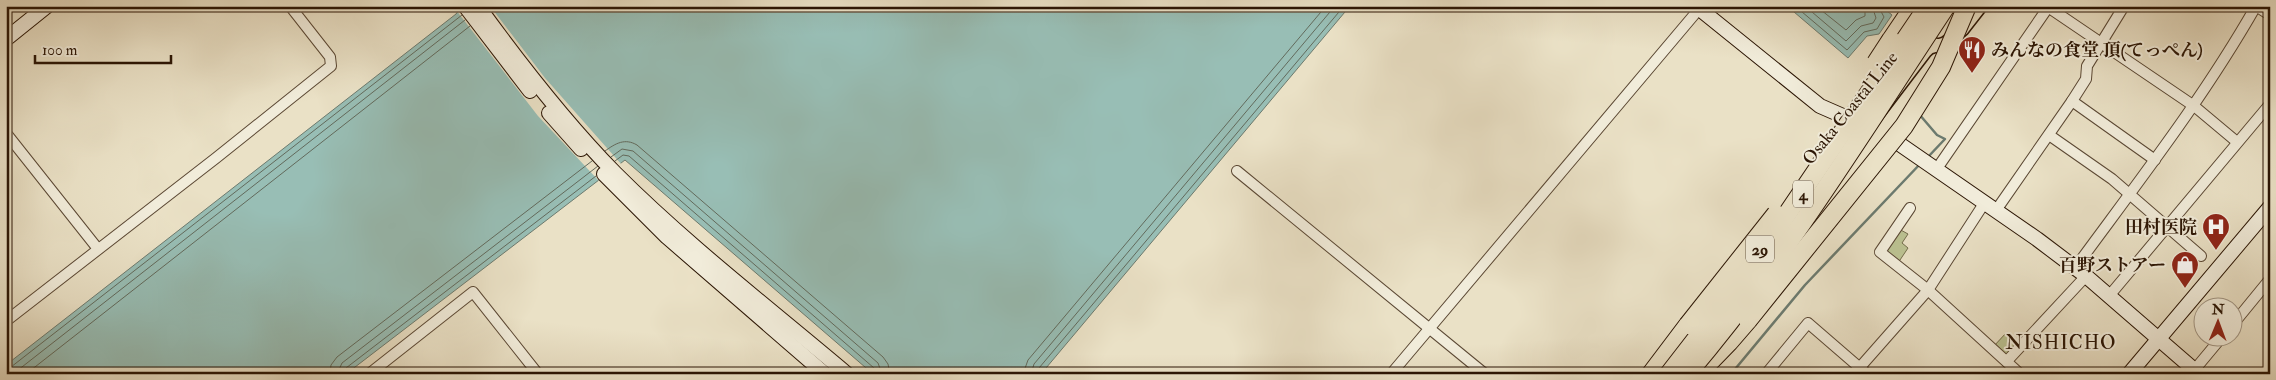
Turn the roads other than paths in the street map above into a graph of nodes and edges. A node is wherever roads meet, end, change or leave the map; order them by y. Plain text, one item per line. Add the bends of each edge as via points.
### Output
1 (48, 6) edge
2 (290, 6) edge
3 (465, 6) edge
4 (478, 6) edge
5 (1914, 6) edge
6 (1928, 6) edge
7 (1946, 6) edge
8 (1958, 6) edge
9 (1967, 6) edge
10 (1978, 6) edge
11 (2049, 6) edge
12 (2124, 6) edge
13 (2256, 6) edge
14 (1697, 8) edge
15 (2270, 15) edge
16 (6, 39) edge
17 (2101, 42) junction
18 (2072, 101) junction
19 (2270, 104) edge
20 (2194, 106) junction
21 (1860, 123) junction
22 (1882, 132) junction
23 (6, 133) edge
24 (2049, 135) junction
25 (2237, 142) junction
26 (2155, 160) junction
27 (1936, 170) junction
28 (1237, 171) dead end
29 (612, 175) junction
30 (2130, 195) junction
31 (1991, 206) junction
32 (1910, 208) dead end
33 (2270, 208) edge
34 (2168, 227) junction
35 (98, 248) junction
36 (2201, 256) dead end
37 (2081, 272) junction
38 (2270, 279) edge
39 (1928, 290) junction
40 (2109, 296) junction
41 (2244, 311) edge
42 (6, 320) edge
43 (1430, 327) junction
44 (2159, 339) junction
45 (2213, 348) edge
46 (2007, 361) junction
47 (1860, 372) edge
48 (2195, 372) edge
49 (369, 374) edge
50 (538, 374) edge
51 (825, 374) edge
52 (847, 374) edge
53 (1391, 374) edge
54 (1485, 374) edge
55 (1651, 374) edge
56 (1659, 374) edge
57 (1668, 374) edge
58 (1687, 374) edge
59 (1697, 374) edge
60 (1766, 374) edge
61 (2020, 374) edge
62 (2129, 374) edge

1 - 16 street
2 - 35 street via 330,58 331,66
3 - 29 street via 526,86
4 - 29 street via 534,81
5 - 55 highway, bridge via 1775,215
6 - 57 highway, 4, bridge via 1759,257
7 - 58 highway, 4, bridge via 1810,214
8 - 21 main road, Osaka Coastal Line / 29
9 - 59 highway, bridge via 1941,67 1909,119 1748,320
10 - 22 main road, 29
11 - 17 street
11 - 27 street
12 - 17 street
13 - 15 street
13 - 20 street via 2228,56
14 - 21 street via 1820,106
14 - 43 street
17 - 18 street via 2087,66 2086,79
17 - 20 street
18 - 24 street
18 - 26 street
19 - 25 street
20 - 25 street
20 - 26 street
21 - 22 street
21 - 56 main road, Osaka Coastal Line / 29
22 - 27 street
22 - 59 main road, 29
23 - 35 street
24 - 30 street
24 - 31 street
25 - 34 street
26 - 30 street
27 - 31 street
28 - 43 street
29 - 51 street via 667,237
29 - 52 street
30 - 34 street
30 - 37 street
31 - 37 street
31 - 39 street
32 - 39 street via 1880,252
33 - 44 street
34 - 36 street
34 - 40 street
35 - 42 street
37 - 40 street
37 - 46 street
38 - 41 street
39 - 46 street
39 - 47 street
40 - 44 street
43 - 53 street
43 - 54 street
44 - 48 street
44 - 62 street
45 - 48 street
46 - 61 street
47 - 60 street via 1808,324
49 - 50 street via 473,292

